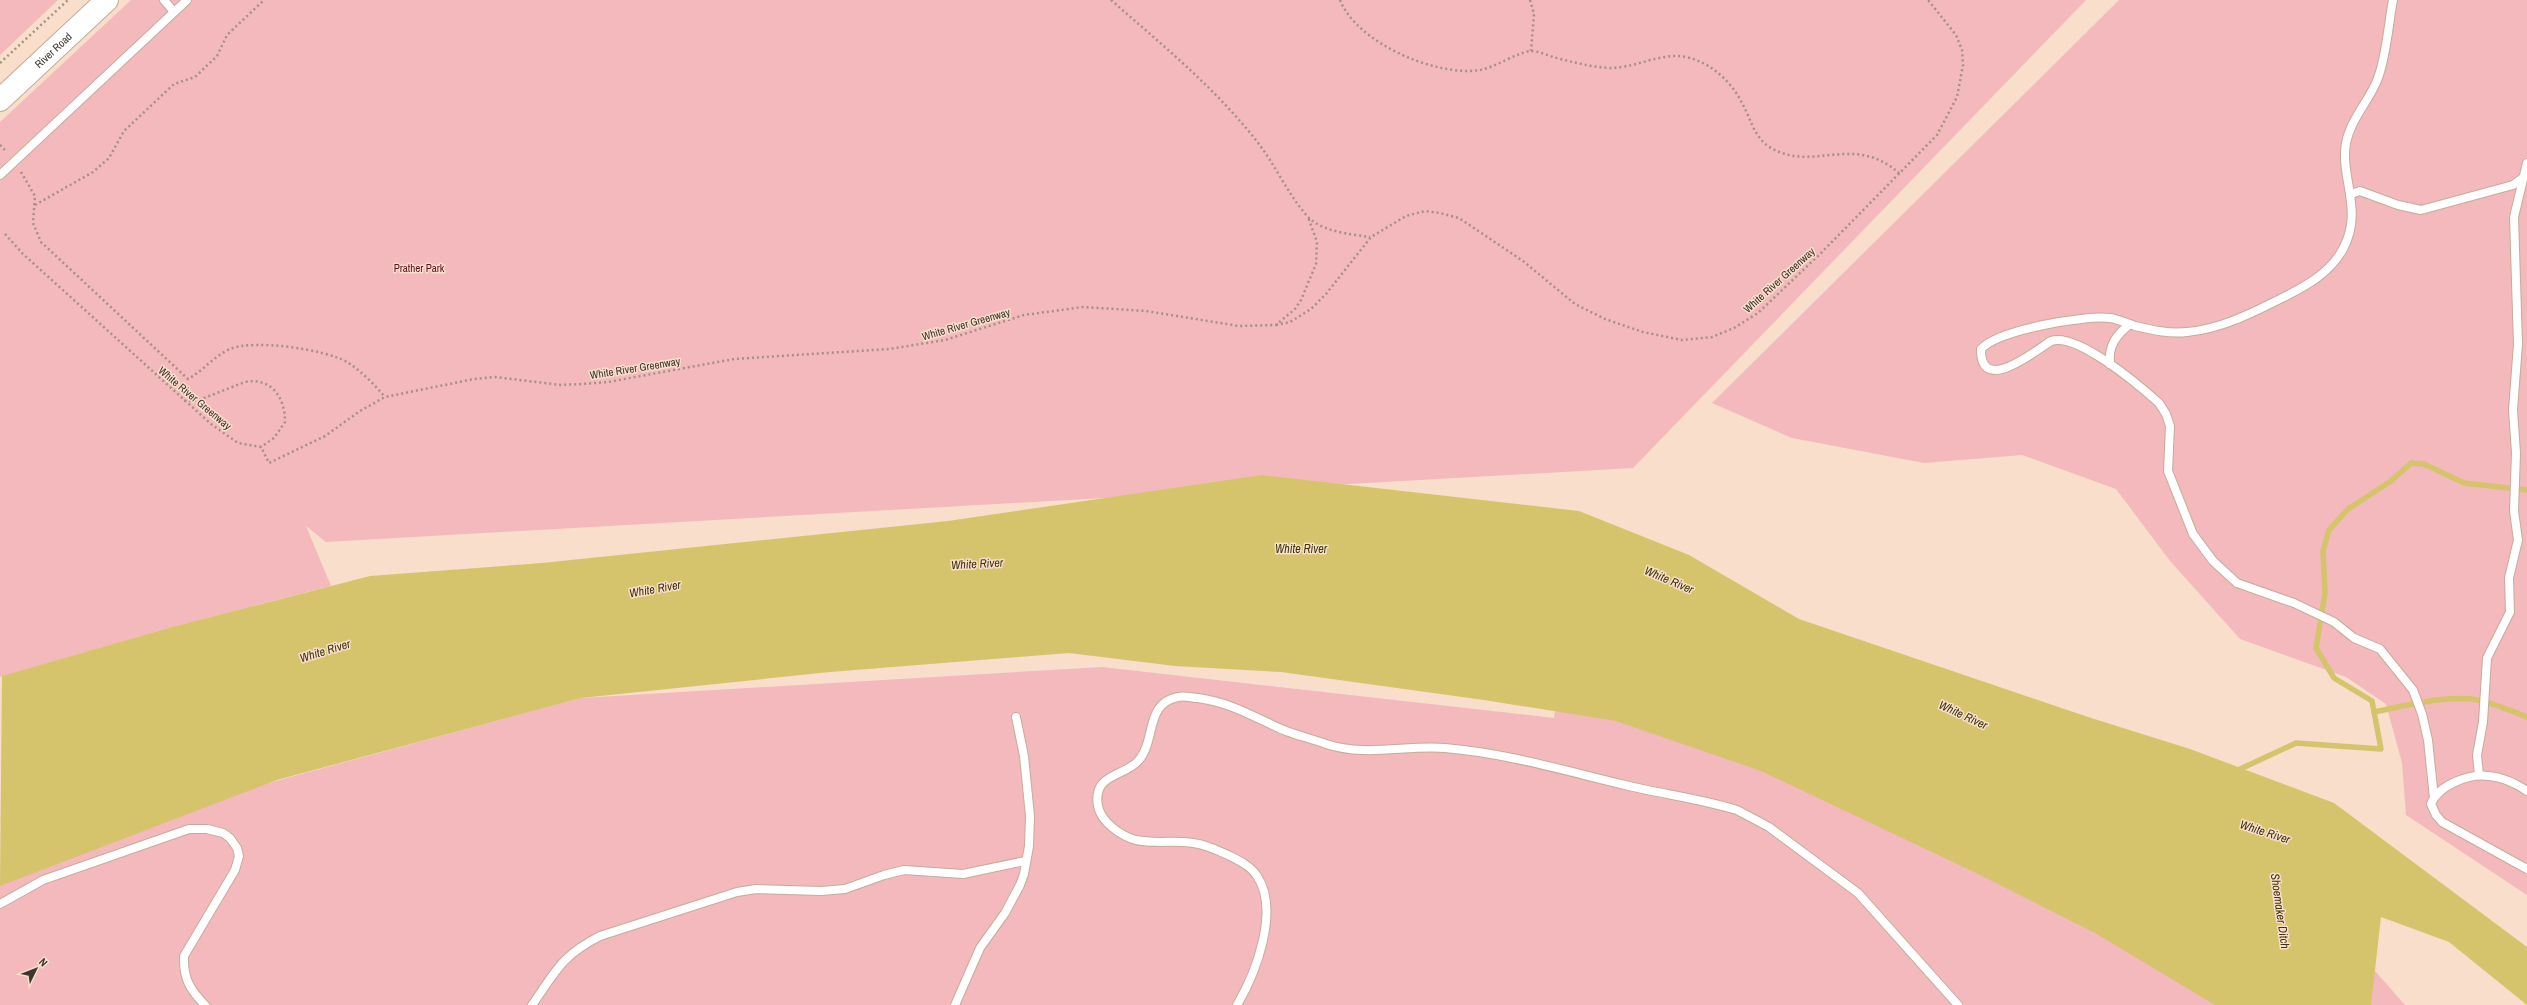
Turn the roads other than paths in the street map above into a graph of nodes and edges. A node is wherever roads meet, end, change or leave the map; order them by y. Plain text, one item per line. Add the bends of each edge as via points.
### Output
1 (107, 0) edge
2 (164, 0) edge
3 (187, 0) edge
4 (2393, 0) edge
5 (174, 12) junction
6 (0, 100) edge
7 (2527, 163) edge
8 (0, 175) edge
9 (2524, 177) junction
10 (2351, 194) junction
11 (2130, 324) junction
12 (2110, 364) junction
13 (1016, 717) dead end
14 (2479, 775) junction
15 (2527, 791) edge
16 (2434, 798) junction
17 (1025, 861) junction
18 (2527, 869) edge
19 (0, 904) edge
20 (205, 1005) edge
21 (532, 1005) edge
22 (955, 1005) edge
23 (1237, 1005) edge
24 (1958, 1005) edge

1 - 6 street, River Road
2 - 5 lane
3 - 5 lane
4 - 10 lane via 2378,79 2358,112 2346,142
5 - 8 lane
7 - 9 lane
9 - 10 lane via 2513,185 2421,210 2398,206 2360,191
9 - 14 lane via 2514,217 2518,344 2513,410 2516,453 2514,511 2518,540 2508,578 2510,612 2487,658 2483,722 2477,755
10 - 11 lane via 2348,239 2335,262 2312,282 2261,308 2206,330 2163,332
11 - 12 lane via 2109,349
11 - 12 lane via 2112,318 2085,317 1997,337 1981,349 1984,364 1992,370 1999,370 2019,363 2059,338
12 - 16 lane via 2150,395 2166,414 2170,426 2167,457 2170,477 2187,523 2213,561 2237,583 2294,603 2334,622 2354,638 2380,649 2412,690 2422,714 2428,740
13 - 17 lane via 1026,773 1030,816 1029,846
14 - 15 lane via 2496,778
14 - 16 lane via 2438,791
16 - 18 lane via 2433,808 2442,822
17 - 21 lane via 963,874 904,870 884,874 844,889 821,891 756,888 737,892 600,936 584,944 563,961
17 - 22 lane via 1020,885 1005,913 980,948
19 - 20 lane via 43,880 150,842 189,830 223,833 237,848 239,856 235,870 184,956 183,969 189,986
23 - 24 lane via 1253,972 1266,925 1264,889 1257,875 1236,859 1211,847 1193,842 1136,840 1127,836 1106,822 1098,804 1101,788 1112,774 1133,766 1140,759 1158,709 1167,701 1179,696 1229,704 1290,732 1346,749 1371,751 1446,748 1737,810 1769,827 1858,893

